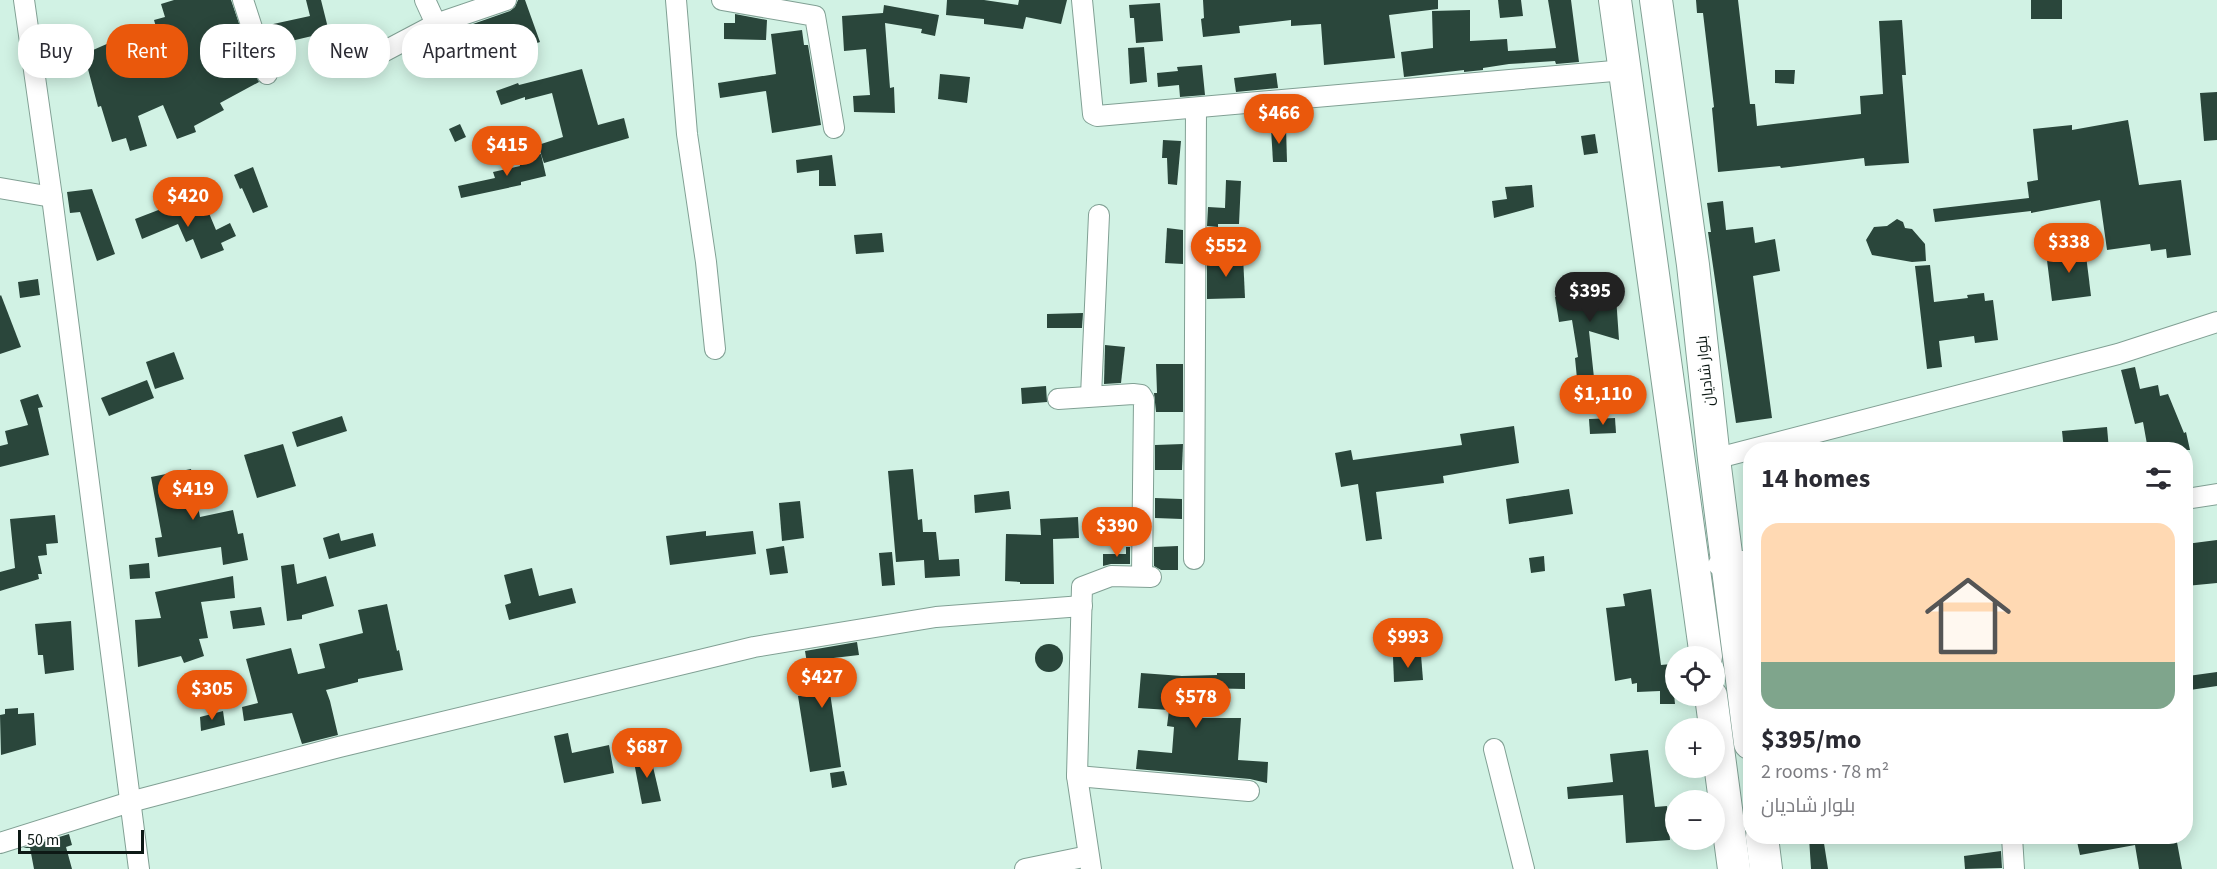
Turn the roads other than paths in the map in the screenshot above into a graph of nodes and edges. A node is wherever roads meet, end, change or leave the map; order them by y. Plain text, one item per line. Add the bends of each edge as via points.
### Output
1 (24, 0) edge
2 (243, 0) edge
3 (425, 0) edge
4 (506, 0) edge
5 (676, 0) edge
6 (727, 0) edge
7 (1083, 0) edge
8 (1615, 0) edge
9 (1656, 0) edge
10 (251, 24) edge
11 (436, 24) joint
12 (1625, 70) junction
13 (1196, 108) junction
14 (834, 128) dead end
15 (0, 188) edge
16 (52, 197) junction
17 (1100, 215) dead end
18 (2217, 322) edge
19 (715, 349) dead end
20 (1091, 396) junction
21 (1058, 399) dead end
22 (1778, 442) edge
23 (1743, 451) edge
24 (1714, 459) junction
25 (2217, 494) edge
26 (2193, 498) edge
27 (1194, 559) dead end
28 (1739, 562) edge
29 (1694, 569) junction
30 (1082, 597) junction
31 (1743, 628) edge
32 (1704, 646) edge
33 (1712, 706) edge
34 (1494, 749) dead end
35 (1077, 776) junction
36 (1249, 791) dead end
37 (130, 802) junction
38 (0, 843) edge
39 (1763, 844) edge
40 (2012, 844) edge
41 (1089, 862) edge
42 (139, 869) edge
43 (1025, 869) edge
44 (1524, 869) edge
45 (1734, 869) edge
46 (1766, 869) edge
47 (2014, 869) edge

1 - 16 street
2 - 10 street
3 - 11 street
4 - 11 street
5 - 19 street via 687,134
6 - 14 street via 815,16
7 - 13 street via 1094,114
8 - 12 main road
9 - 24 main road, بلوار شادیان via 1694,265
12 - 13 street
12 - 29 main road
13 - 27 street
15 - 16 street
16 - 37 street
17 - 20 street
18 - 22 street via 2118,354
20 - 21 street
20 - 30 street via 1133,394 1144,400 1147,576 1111,576 1083,585
23 - 24 street
24 - 28 main road, بلوار شادیان
25 - 26 street
28 - 29 street
28 - 31 main road, بلوار شادیان
29 - 32 main road
30 - 35 street
30 - 37 street via 754,647
33 - 45 main road
34 - 44 street
35 - 36 street
35 - 41 street
37 - 38 street
37 - 42 street
39 - 46 main road
40 - 47 street
41 - 43 street

